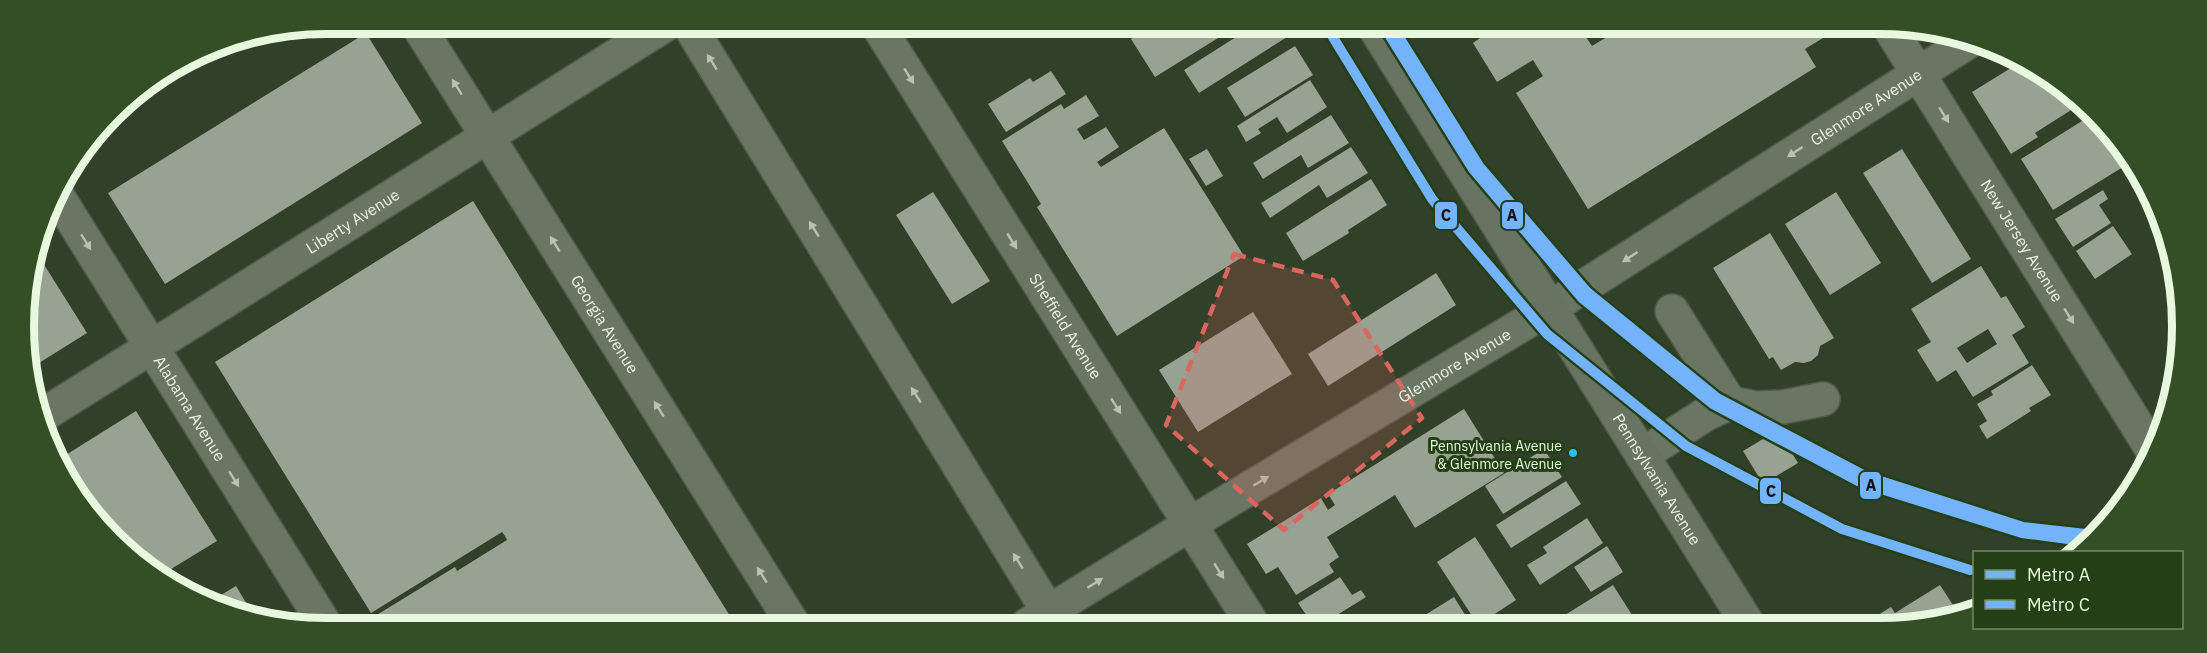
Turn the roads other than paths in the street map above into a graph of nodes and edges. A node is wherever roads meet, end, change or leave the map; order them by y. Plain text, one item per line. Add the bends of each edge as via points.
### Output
1 (423, 34) edge
2 (651, 34) edge
3 (694, 34) edge
4 (883, 34) edge
5 (1379, 34) edge
6 (1894, 35) edge
7 (1962, 46) edge
8 (1919, 74) junction
9 (488, 136) junction
10 (63, 203) edge
11 (1550, 308) junction
12 (1672, 311) dead end
13 (152, 348) junction
14 (1823, 399) dead end
15 (1730, 403) junction
16 (47, 412) edge
17 (2148, 443) edge
18 (1642, 455) junction
19 (1190, 524) junction
20 (321, 618) edge
21 (790, 618) edge
22 (1038, 618) edge
23 (1249, 618) edge
24 (1744, 618) edge

9 -> 1 street, Georgia Avenue
2 - 9 street, Liberty Avenue
22 -> 3 street
4 -> 19 street, Sheffield Avenue
5 - 11 main road, Pennsylvania Avenue
6 - 8 street, New Jersey Avenue
7 - 8 street, Glenmore Avenue
8 -> 11 street, Glenmore Avenue
8 -> 17 street, New Jersey Avenue
9 - 13 street, Liberty Avenue
21 -> 9 street, Georgia Avenue
10 -> 13 street, Alabama Avenue
11 - 18 main road, Pennsylvania Avenue
19 -> 11 street, Glenmore Avenue
12 - 15 street
13 - 16 street, Liberty Avenue
13 -> 20 street, Alabama Avenue
14 - 15 street via 1783,407 1755,408
15 - 18 street
18 - 24 main road, Pennsylvania Avenue
22 -> 19 street, Glenmore Avenue
19 -> 23 street, Sheffield Avenue

